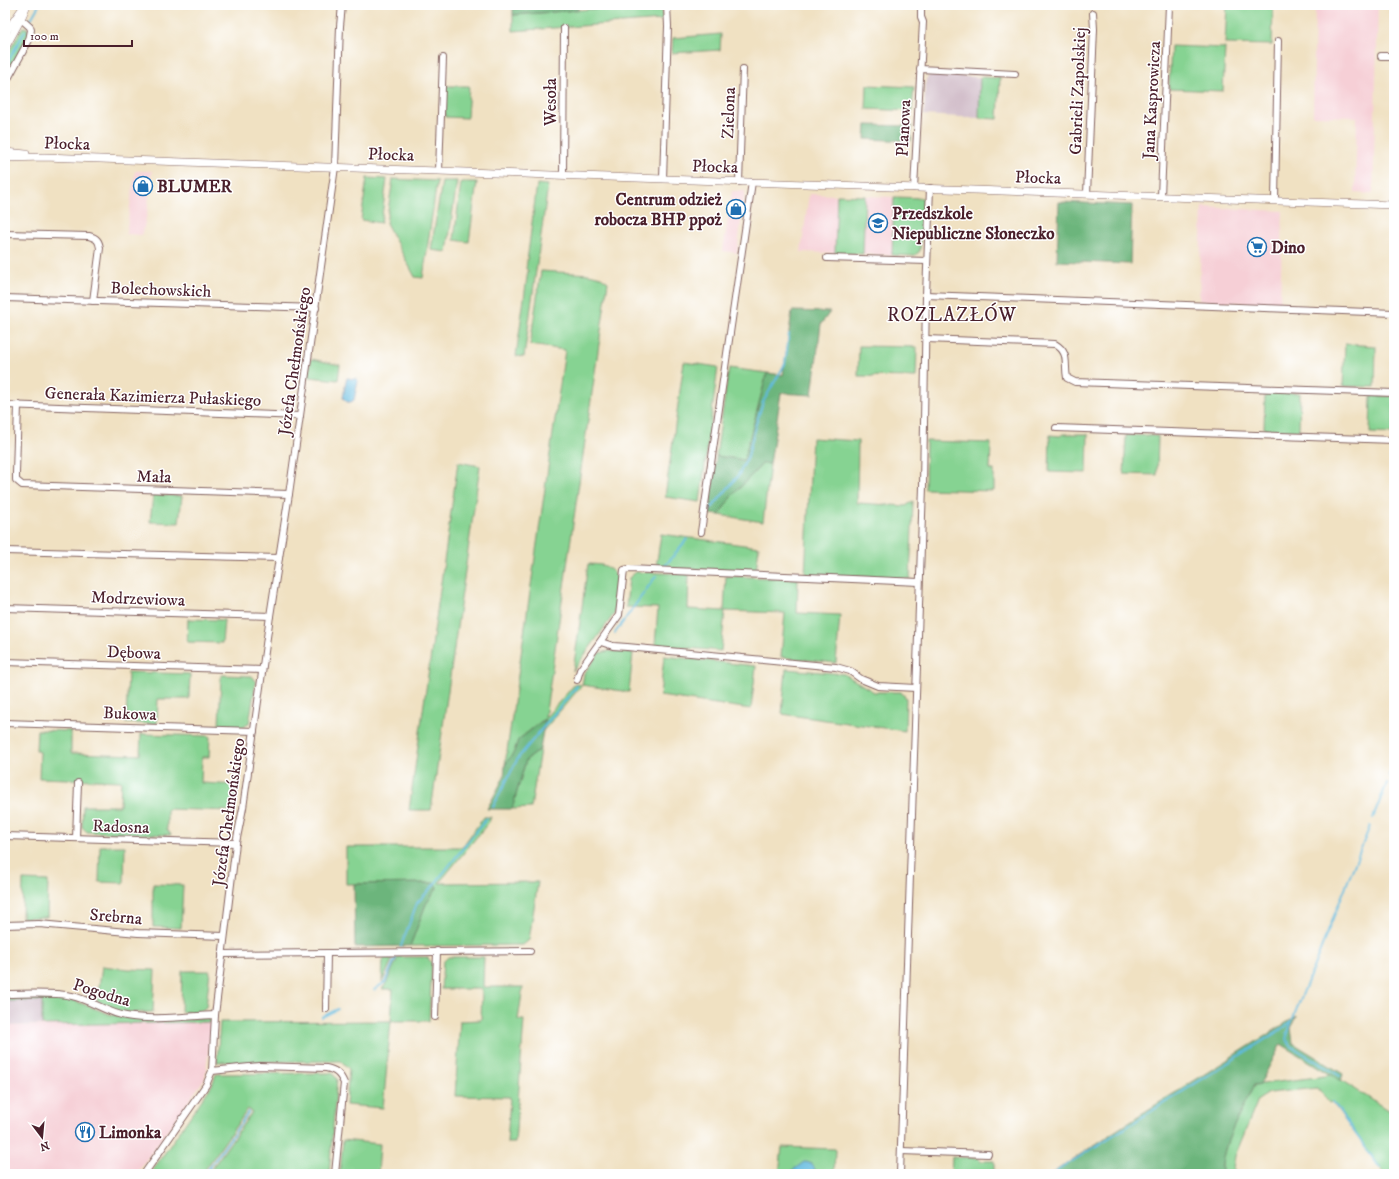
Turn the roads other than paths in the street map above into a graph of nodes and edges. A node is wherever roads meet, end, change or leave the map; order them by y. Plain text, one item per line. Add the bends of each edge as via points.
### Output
1 (27, 5) edge
2 (342, 5) edge
3 (667, 5) edge
4 (922, 5) edge
5 (1169, 5) edge
6 (1093, 13) dead end
7 (21, 19) junction
8 (564, 28) dead end
9 (5, 33) edge
10 (1278, 41) dead end
11 (5, 48) edge
12 (1381, 56) dead end
13 (1394, 56) edge
14 (443, 58) dead end
15 (743, 69) dead end
16 (920, 69) junction
17 (1015, 74) dead end
18 (5, 84) edge
19 (5, 152) edge
20 (34, 156) junction
21 (5, 158) edge
22 (335, 167) junction
23 (439, 171) junction
24 (563, 175) junction
25 (663, 179) junction
26 (739, 182) junction
27 (752, 182) junction
28 (914, 188) junction
29 (930, 188) junction
30 (1087, 194) junction
31 (1161, 196) junction
32 (1275, 200) junction
33 (1394, 205) edge
34 (5, 234) edge
35 (827, 258) dead end
36 (927, 262) junction
37 (926, 295) junction
38 (5, 298) edge
39 (94, 301) junction
40 (316, 308) junction
41 (1394, 313) edge
42 (926, 339) junction
43 (1394, 392) edge
44 (5, 405) edge
45 (18, 405) junction
46 (300, 416) junction
47 (1056, 428) dead end
48 (1394, 440) edge
49 (289, 494) junction
50 (702, 532) dead end
51 (5, 550) edge
52 (279, 558) junction
53 (919, 582) junction
54 (5, 608) edge
55 (270, 616) junction
56 (601, 642) junction
57 (5, 662) edge
58 (262, 670) junction
59 (577, 680) dead end
60 (916, 688) junction
61 (5, 723) edge
62 (254, 731) junction
63 (78, 783) dead end
64 (5, 836) edge
65 (76, 838) junction
66 (236, 843) junction
67 (5, 924) edge
68 (224, 936) junction
69 (437, 951) junction
70 (530, 951) dead end
71 (327, 953) junction
72 (222, 954) junction
73 (5, 994) edge
74 (326, 1009) dead end
75 (215, 1015) junction
76 (435, 1017) dead end
77 (212, 1071) junction
78 (900, 1151) junction
79 (988, 1154) dead end
80 (144, 1174) edge
81 (335, 1174) edge
82 (900, 1174) edge

1 - 7 street
1 - 9 street
2 - 22 street, Józefa Chełmońskiego
3 - 25 street
4 - 16 street, Planowa
5 - 31 street, Jana Kasprowicza
6 - 30 street, Gabrieli Zapolskiej
7 - 11 street
7 - 18 street via 30,27 31,34
8 - 24 street, Wesoła
10 - 32 street
12 - 13 street
14 - 23 street
15 - 26 street, Zielona
16 - 17 street
16 - 28 street, Planowa
19 - 20 street, Płocka
20 - 21 street, Płocka
20 - 22 street, Płocka
22 - 23 street, Płocka
22 - 40 street, Józefa Chełmońskiego
23 - 24 street, Płocka
24 - 25 street, Płocka
25 - 26 street, Płocka
26 - 27 street, Płocka
27 - 28 street, Płocka
27 - 50 street
28 - 29 street, Płocka
29 - 30 street, Płocka
29 - 36 street
30 - 31 street, Płocka
31 - 32 street, Płocka
32 - 33 street, Płocka
34 - 39 street via 95,238 100,243 100,248
35 - 36 street
36 - 37 street
37 - 41 street
37 - 42 street
38 - 39 street, Bolechowskich
39 - 40 street, Bolechowskich
40 - 46 street, Józefa Chełmońskiego
42 - 43 street via 1055,344 1062,348 1066,356 1067,378 1075,382
42 - 53 street
44 - 45 street, Generała Kazimierza Pułaskiego
45 - 46 street, Generała Kazimierza Pułaskiego
45 - 49 street, Mała via 16,473 18,482 25,486
46 - 49 street, Józefa Chełmońskiego
47 - 48 street
49 - 52 street, Józefa Chełmońskiego
51 - 52 street
52 - 55 street, Józefa Chełmońskiego
53 - 56 street via 629,569 623,572 619,615
53 - 60 street
54 - 55 street, Modrzewiowa
55 - 58 street, Józefa Chełmońskiego
56 - 59 street via 580,670
56 - 60 street via 613,646 836,667 850,670 861,679 878,686
57 - 58 street, Dębowa
58 - 62 street, Józefa Chełmońskiego
60 - 78 street
61 - 62 street, Bukowa
62 - 66 street, Józefa Chełmońskiego
63 - 65 street
64 - 65 street, Radosna
65 - 66 street, Radosna
66 - 68 street, Józefa Chełmońskiego
67 - 68 street, Srebrna
68 - 72 street, Józefa Chełmońskiego
69 - 70 street
69 - 71 street
69 - 76 street
71 - 72 street
71 - 74 street
72 - 75 street, Józefa Chełmońskiego
73 - 75 street, Pogodna via 73,996 127,1016 156,1018
75 - 77 street, Józefa Chełmońskiego
77 - 80 street via 206,1085
77 - 81 street via 260,1066 326,1068 341,1075 344,1083
78 - 79 street
78 - 82 street

